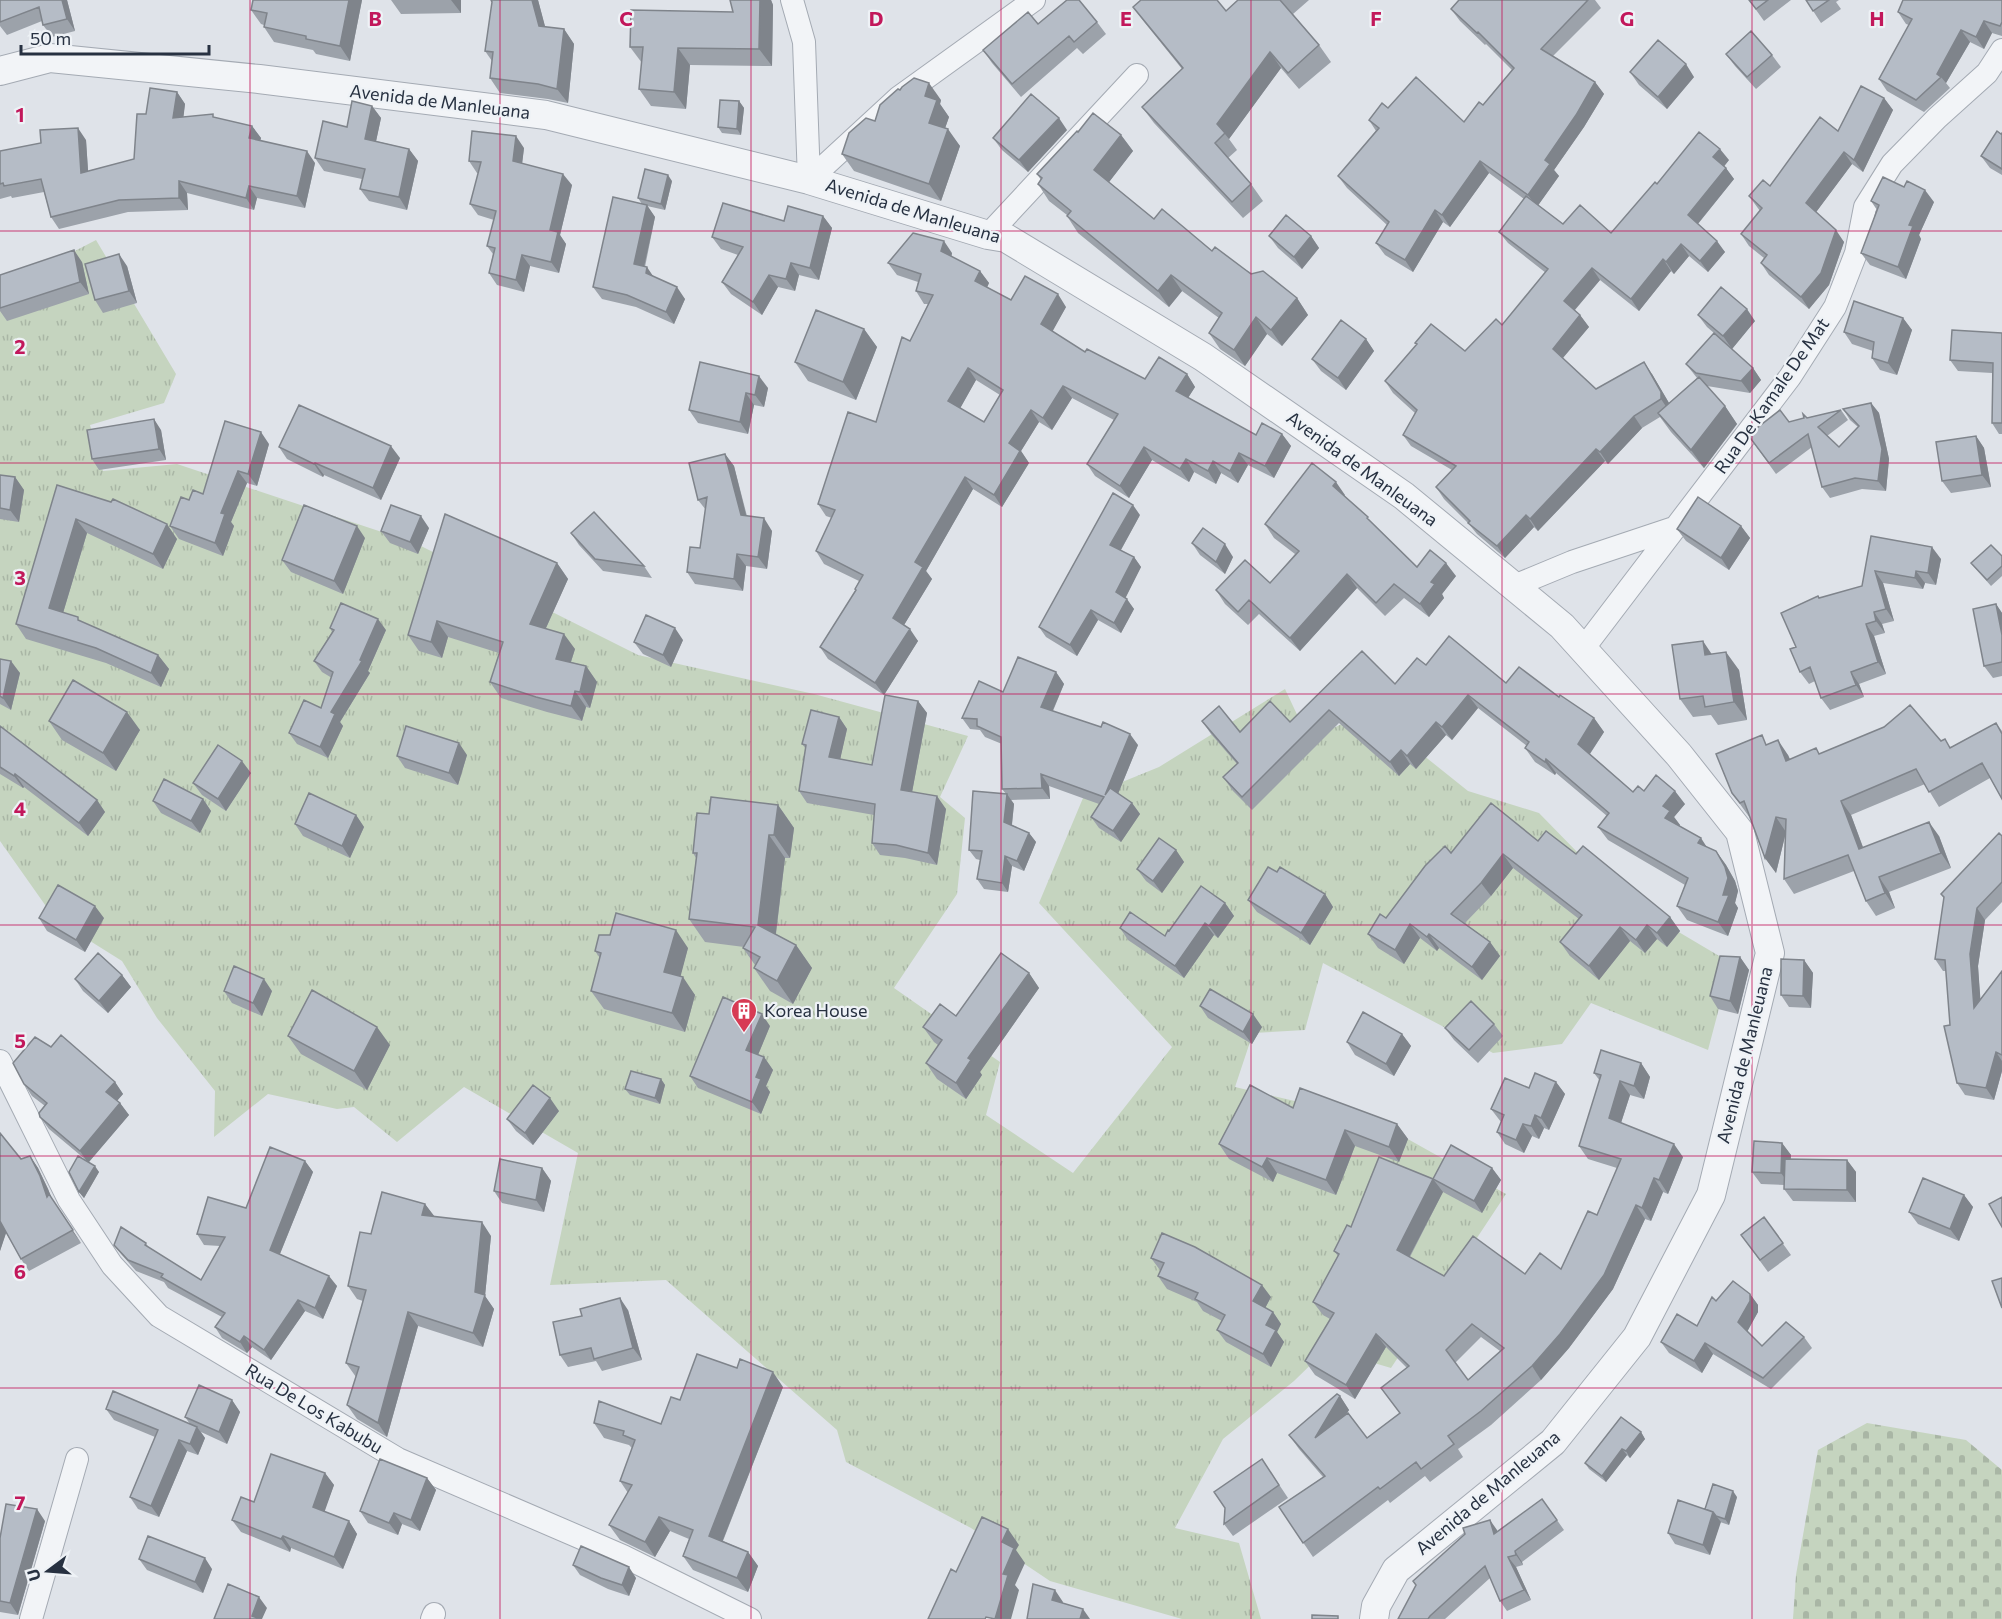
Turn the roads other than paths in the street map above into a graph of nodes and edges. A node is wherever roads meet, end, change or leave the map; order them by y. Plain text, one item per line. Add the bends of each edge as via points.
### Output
1 (792, 0) edge
2 (1034, 0) edge
3 (2002, 50) edge
4 (0, 71) edge
5 (1137, 75) dead end
6 (809, 180) junction
7 (988, 235) junction
8 (1677, 526) junction
9 (1514, 586) junction
10 (1583, 649) junction
11 (0, 1061) edge
12 (77, 1458) dead end
13 (31, 1619) edge
14 (750, 1619) edge
15 (1374, 1619) edge

1 - 6 street via 804,42
2 - 6 street via 898,98
3 - 8 street, Rua De Kamale De Mat via 1987,73 1892,164 1865,207 1857,254 1835,308 1790,377
4 - 6 street, Avenida de Manleuana via 50,58 546,115
5 - 7 street
6 - 7 street, Avenida de Manleuana
7 - 9 street, Avenida de Manleuana via 1006,238 1203,357 1404,496
8 - 9 street
8 - 10 street, Rua De Kamale De Mat
9 - 10 street, Avenida de Manleuana
10 - 15 street, Avenida de Manleuana via 1679,755 1740,832 1770,953 1711,1195 1637,1337 1553,1442 1396,1570 1376,1606
11 - 14 street, Rua De Los Kabubu via 69,1200 112,1265 159,1316 398,1459 622,1556
12 - 13 street

